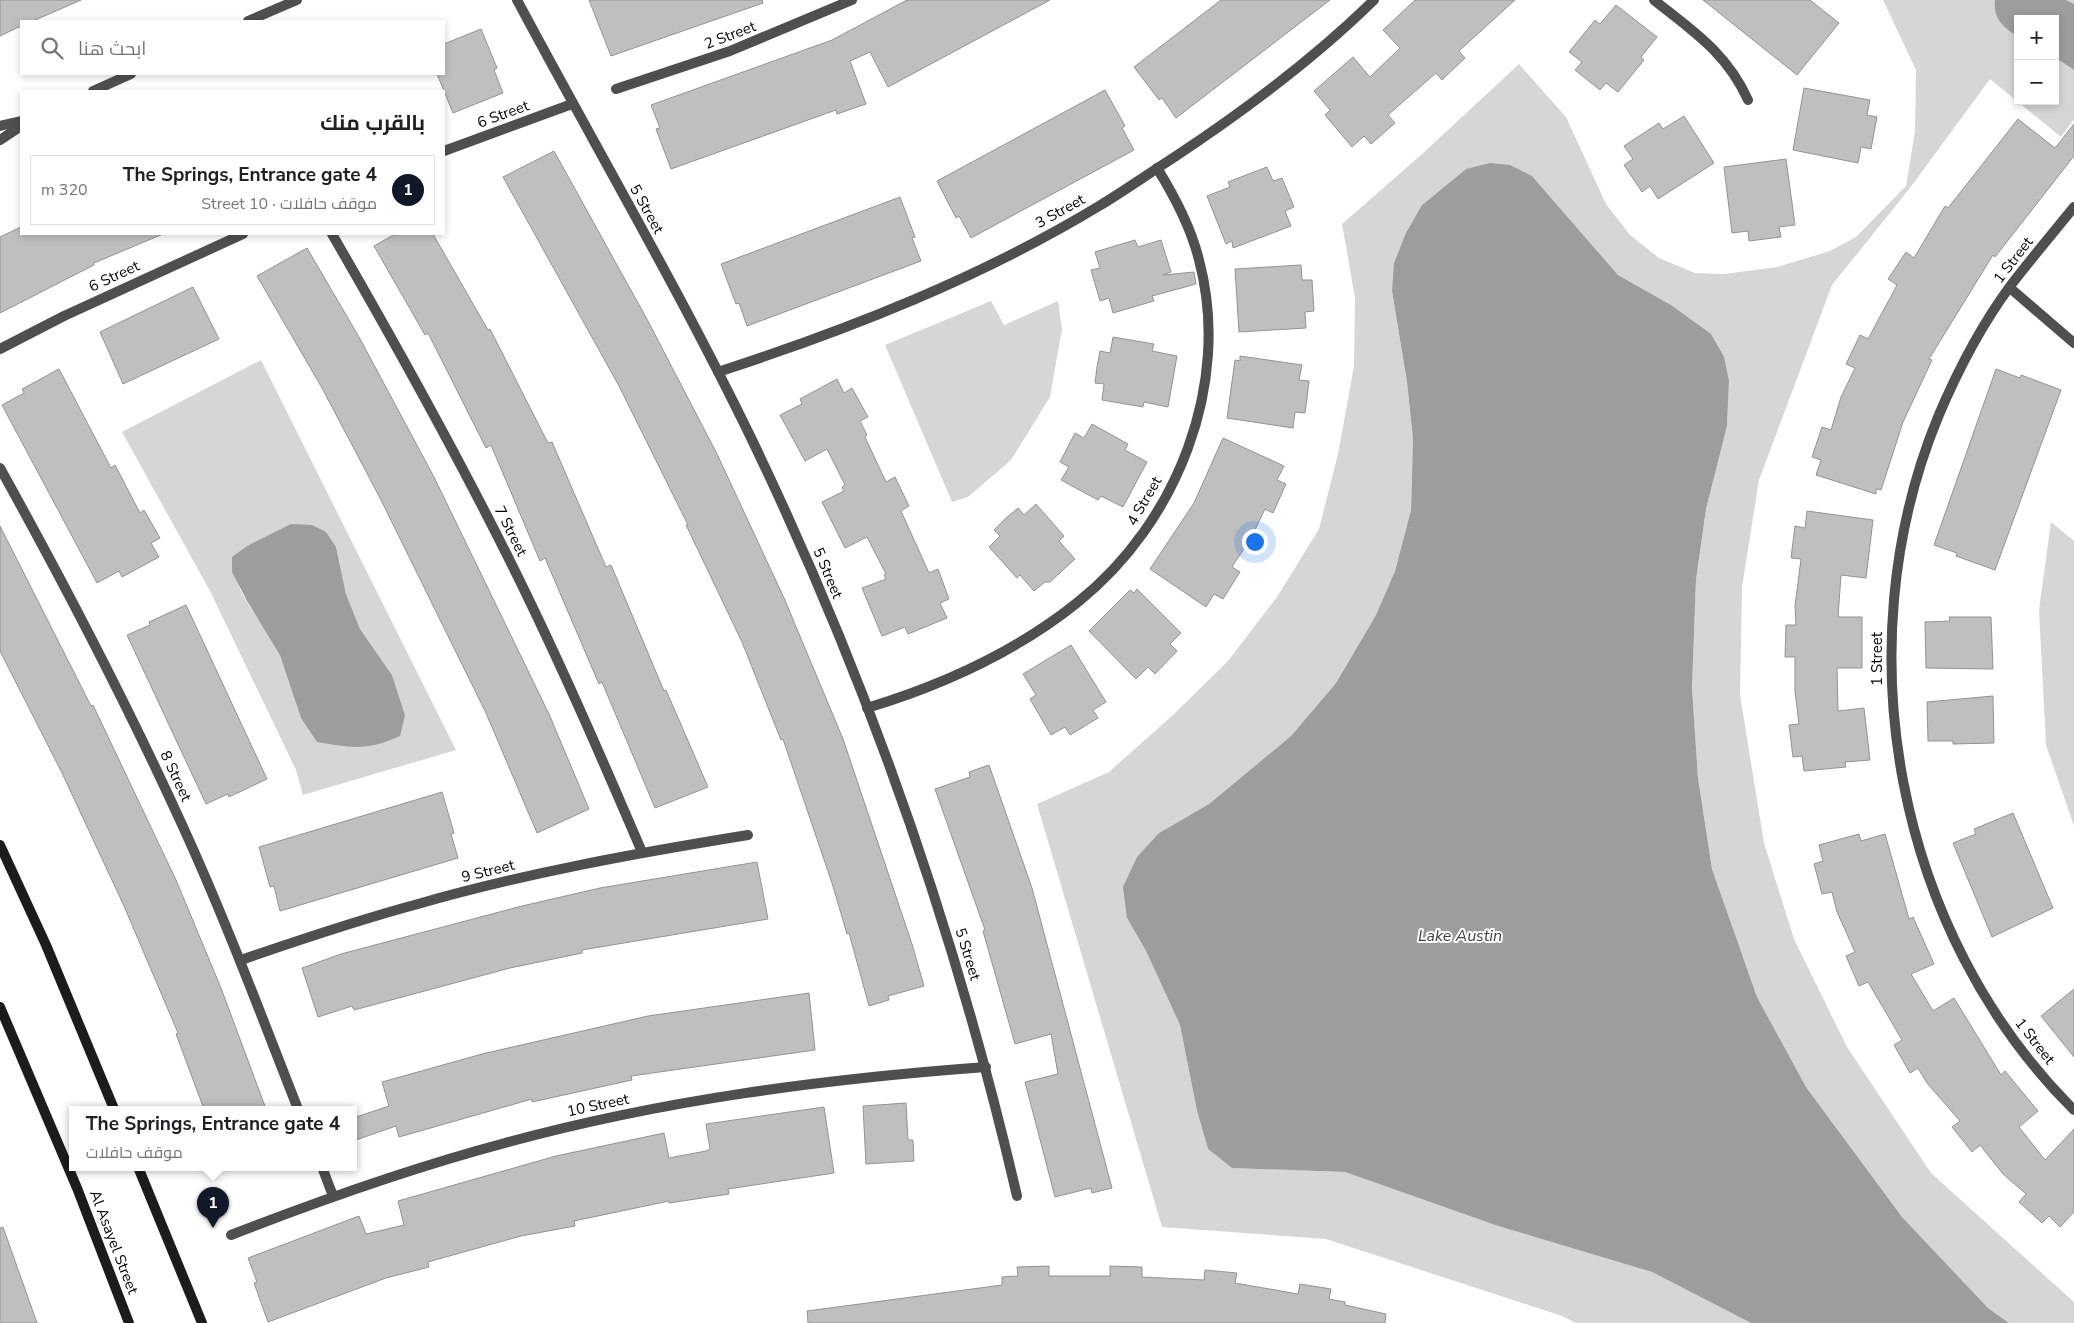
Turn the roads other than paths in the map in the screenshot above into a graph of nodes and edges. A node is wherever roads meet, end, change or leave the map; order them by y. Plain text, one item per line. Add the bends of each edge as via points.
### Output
1 (297, 0) edge
2 (517, 0) edge
3 (852, 0) edge
4 (1374, 0) edge
5 (1654, 0) edge
6 (250, 20) edge
7 (129, 75) edge
8 (616, 89) dead end
9 (94, 90) edge
10 (1748, 100) dead end
11 (572, 104) junction
12 (20, 121) edge
13 (0, 126) edge
14 (20, 127) edge
15 (0, 140) edge
16 (445, 151) edge
17 (1157, 168) junction
18 (2074, 207) edge
19 (241, 235) edge
20 (333, 235) edge
21 (2010, 288) junction
22 (2074, 343) edge
23 (0, 349) edge
24 (718, 372) junction
25 (0, 468) edge
26 (867, 708) junction
27 (748, 835) dead end
28 (0, 845) edge
29 (642, 852) junction
30 (241, 960) junction
31 (0, 1008) edge
32 (986, 1066) junction
33 (113, 1106) edge
34 (297, 1106) edge
35 (2074, 1110) edge
36 (69, 1169) edge
37 (70, 1171) edge
38 (140, 1171) edge
39 (324, 1171) edge
40 (333, 1196) junction
41 (1017, 1196) dead end
42 (231, 1235) dead end
43 (129, 1323) edge
44 (202, 1323) edge

1 - 6 street
2 - 11 street, 5 Street
3 - 8 street, 2 Street via 730,51
4 - 17 street, 3 Street via 1225,124
5 - 10 street via 1707,41 1732,69
7 - 9 street
11 - 16 street, 6 Street
11 - 24 street, 5 Street
12 - 13 street
14 - 15 street
17 - 24 street, 3 Street via 1064,226 940,289 858,324
17 - 26 street, 4 Street via 1175,197 1200,260 1209,328 1204,396 1185,453 1165,497 1141,536 1112,571 1079,602 1044,627 973,668
18 - 21 street, 1 Street
19 - 23 street, 6 Street
20 - 29 street, 7 Street via 399,350 510,561
21 - 22 street
21 - 35 street, 1 Street via 1970,351 1938,417 1915,486 1894,596 1892,711 1909,806 1924,862 1947,924 1997,1016 2028,1059
24 - 26 street, 5 Street via 786,513
25 - 30 street, 8 Street via 146,749
26 - 32 street, 5 Street via 943,922
27 - 29 street, 9 Street
28 - 33 main road via 46,945
29 - 30 street, 9 Street via 510,880 418,904
30 - 34 street, 8 Street
31 - 36 main road, Al Asayel Street
32 - 40 street, 10 Street via 784,1086 593,1121 505,1142
32 - 41 street, 5 Street
37 - 43 main road, Al Asayel Street
38 - 44 main road
39 - 40 street
40 - 42 street, 10 Street

